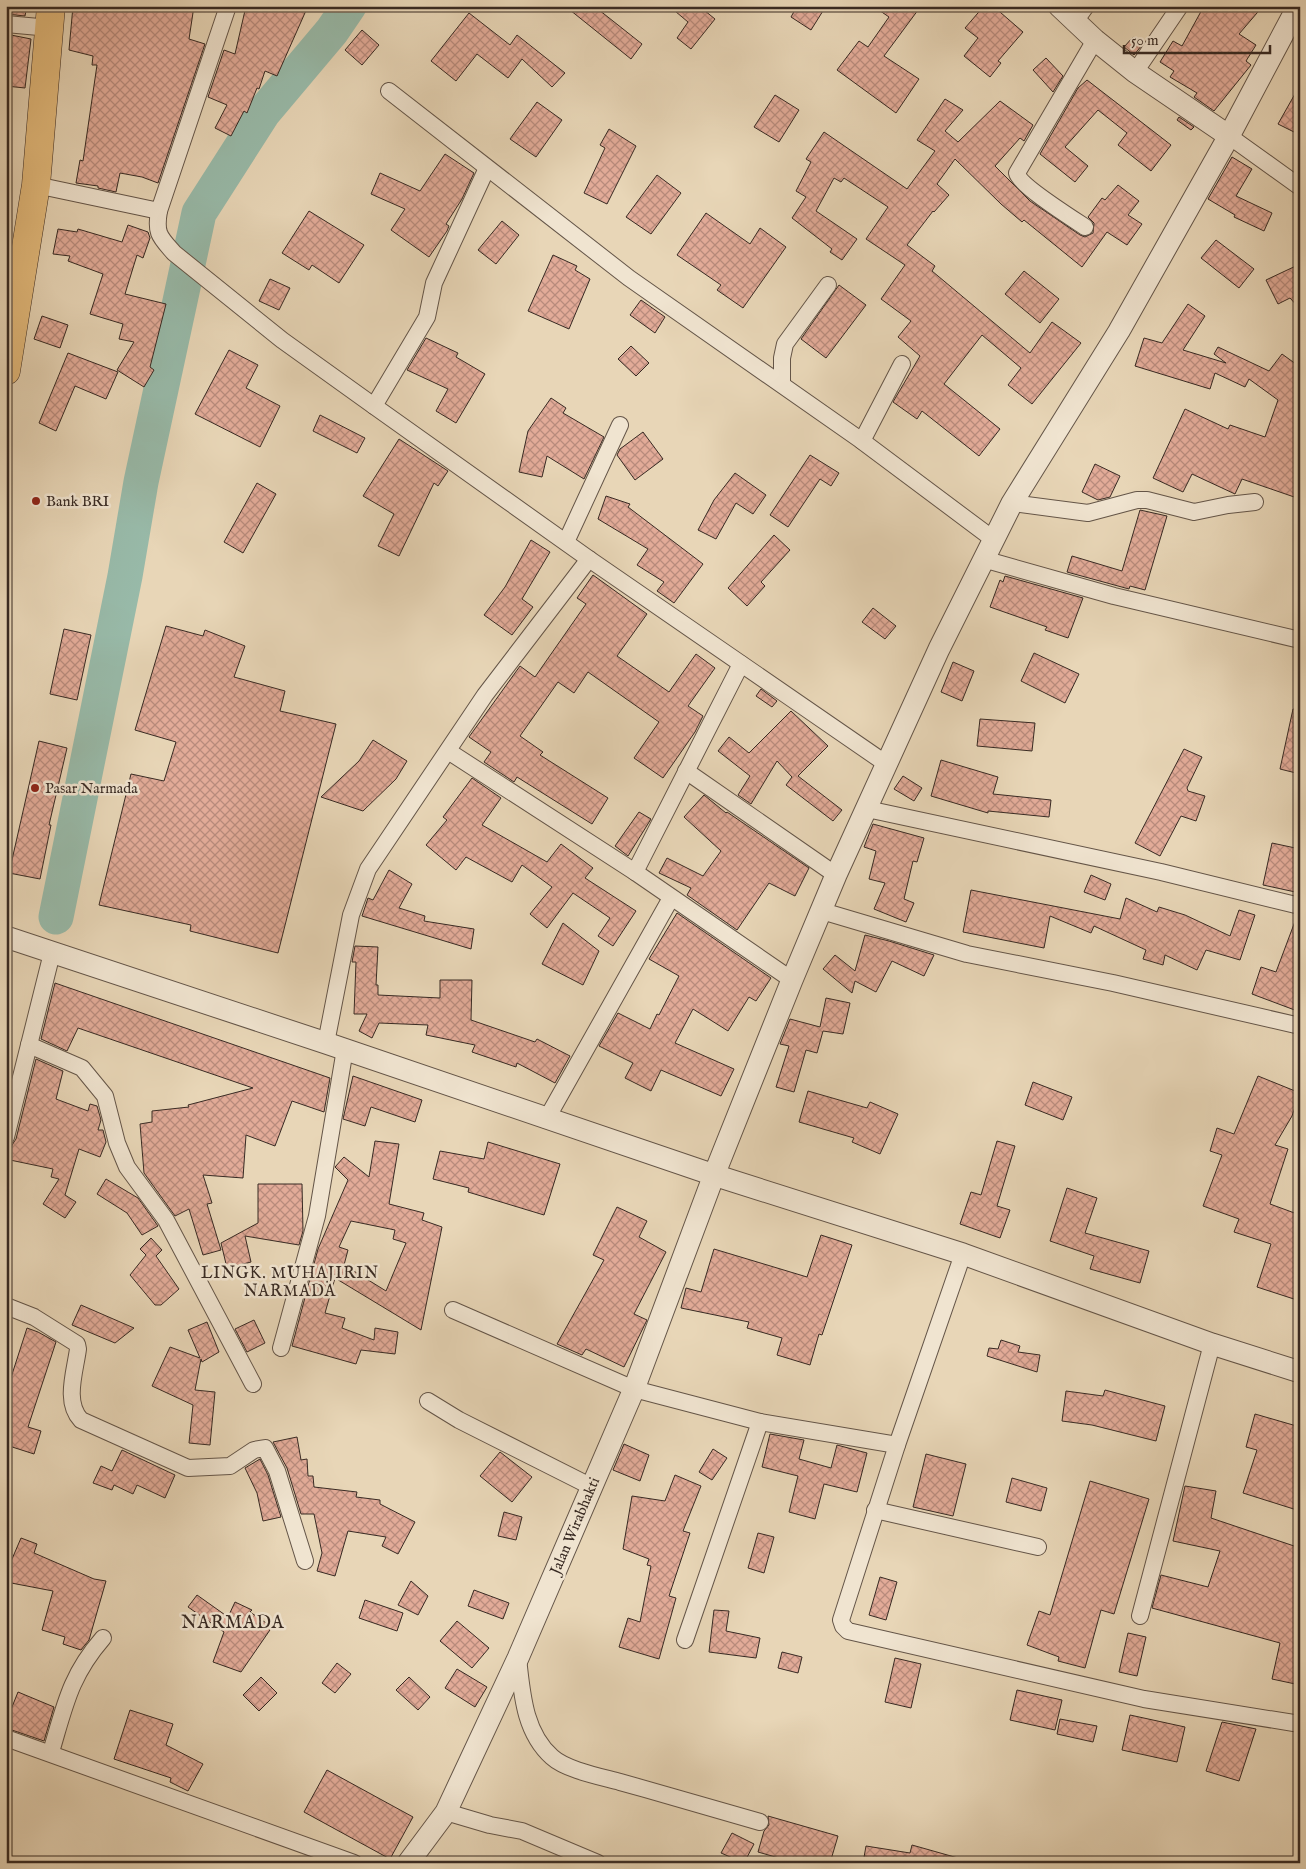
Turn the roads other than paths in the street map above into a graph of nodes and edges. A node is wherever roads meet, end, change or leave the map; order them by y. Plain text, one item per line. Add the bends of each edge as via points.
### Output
1 (228, 6) edge
2 (1180, 6) edge
3 (1298, 6) edge
4 (1074, 11) edge
5 (50, 17) edge
6 (6, 24) edge
7 (1095, 40) junction
8 (1135, 72) junction
9 (389, 91) dead end
10 (1229, 136) junction
11 (487, 168) junction
12 (36, 185) junction
13 (1300, 187) edge
14 (160, 212) junction
15 (1085, 227) dead end
16 (828, 285) dead end
17 (902, 364) dead end
18 (6, 371) edge
19 (782, 384) junction
20 (374, 406) junction
21 (620, 425) dead end
22 (862, 441) junction
23 (1255, 502) dead end
24 (1012, 503) junction
25 (993, 539) junction
26 (566, 542) junction
27 (589, 558) junction
28 (983, 559) junction
29 (1300, 640) edge
30 (741, 664) junction
31 (448, 751) junction
32 (888, 765) junction
33 (686, 771) junction
34 (867, 809) junction
35 (635, 872) junction
36 (836, 875) junction
37 (671, 898) junction
38 (1300, 906) edge
39 (822, 911) junction
40 (6, 937) edge
41 (52, 953) junction
42 (792, 980) junction
43 (1300, 1026) edge
44 (29, 1045) junction
45 (336, 1046) junction
46 (546, 1120) junction
47 (6, 1137) edge
48 (714, 1176) junction
49 (963, 1254) junction
50 (6, 1306) edge
51 (453, 1310) dead end
52 (1212, 1344) junction
53 (281, 1348) dead end
54 (1299, 1369) edge
55 (253, 1384) dead end
56 (634, 1389) junction
57 (428, 1400) dead end
58 (760, 1422) junction
59 (896, 1445) junction
60 (592, 1487) junction
61 (875, 1510) junction
62 (1038, 1547) dead end
63 (305, 1560) dead end
64 (1140, 1616) dead end
65 (103, 1638) dead end
66 (685, 1640) dead end
67 (518, 1658) junction
68 (1300, 1724) edge
69 (6, 1738) edge
70 (51, 1752) junction
71 (446, 1812) junction
72 (760, 1822) dead end
73 (354, 1863) edge
74 (408, 1863) edge
75 (598, 1863) edge

1 - 14 street
2 - 8 street
3 - 10 street, Jalan Wirabhakti
4 - 7 street
5 - 6 street
5 - 12 highway
7 - 8 street
7 - 15 street via 1017,173 1030,188
8 - 10 street
9 - 11 street
10 - 13 street
10 - 24 street, Jalan Wirabhakti via 1119,331
11 - 19 street via 629,278
11 - 20 street via 434,283 428,317
12 - 14 street
12 - 18 highway
14 - 20 street via 159,236 174,253 282,340
16 - 19 street via 785,344
17 - 22 street
19 - 22 street
20 - 26 street
21 - 26 street
22 - 25 street
23 - 24 street via 1194,512 1137,500 1088,513
24 - 25 street, Jalan Wirabhakti
25 - 28 street, Jalan Wirabhakti
26 - 27 street
27 - 30 street
27 - 31 street via 485,695
28 - 29 street via 1114,596
28 - 32 street, Jalan Wirabhakti
30 - 32 street
30 - 33 street
31 - 35 street
31 - 45 street via 368,869 351,915
32 - 34 street, Jalan Wirabhakti
33 - 35 street
33 - 36 street
34 - 36 street, Jalan Wirabhakti
34 - 38 street via 1160,872
35 - 37 street
36 - 39 street, Jalan Wirabhakti
37 - 42 street
37 - 46 street
39 - 42 street, Jalan Wirabhakti
39 - 43 street via 967,954 1113,983
40 - 41 street
41 - 44 street
41 - 45 street
42 - 48 street, Jalan Wirabhakti
44 - 47 street
44 - 55 street via 82,1068 105,1096 127,1167 166,1220
45 - 46 street
45 - 53 street via 317,1216
46 - 48 street
48 - 49 street
48 - 56 street, Jalan Wirabhakti
49 - 52 street
49 - 59 street
50 - 63 street via 34,1317 77,1344 72,1399 74,1412 81,1420 188,1468 230,1466 254,1450 265,1448 276,1471
51 - 56 street
52 - 54 street
52 - 64 street
56 - 58 street
56 - 60 street, Jalan Wirabhakti
57 - 60 street via 459,1420
58 - 59 street
58 - 66 street
59 - 61 street
60 - 67 street, Jalan Wirabhakti
61 - 62 street
61 - 68 street via 841,1620 848,1631 1144,1699
65 - 70 street via 76,1674
67 - 71 street, Jalan Wirabhakti
67 - 72 street via 528,1721 553,1758 599,1776
69 - 70 street
70 - 73 street
71 - 74 street, Jalan Wirabhakti
71 - 75 street via 490,1825 522,1830

